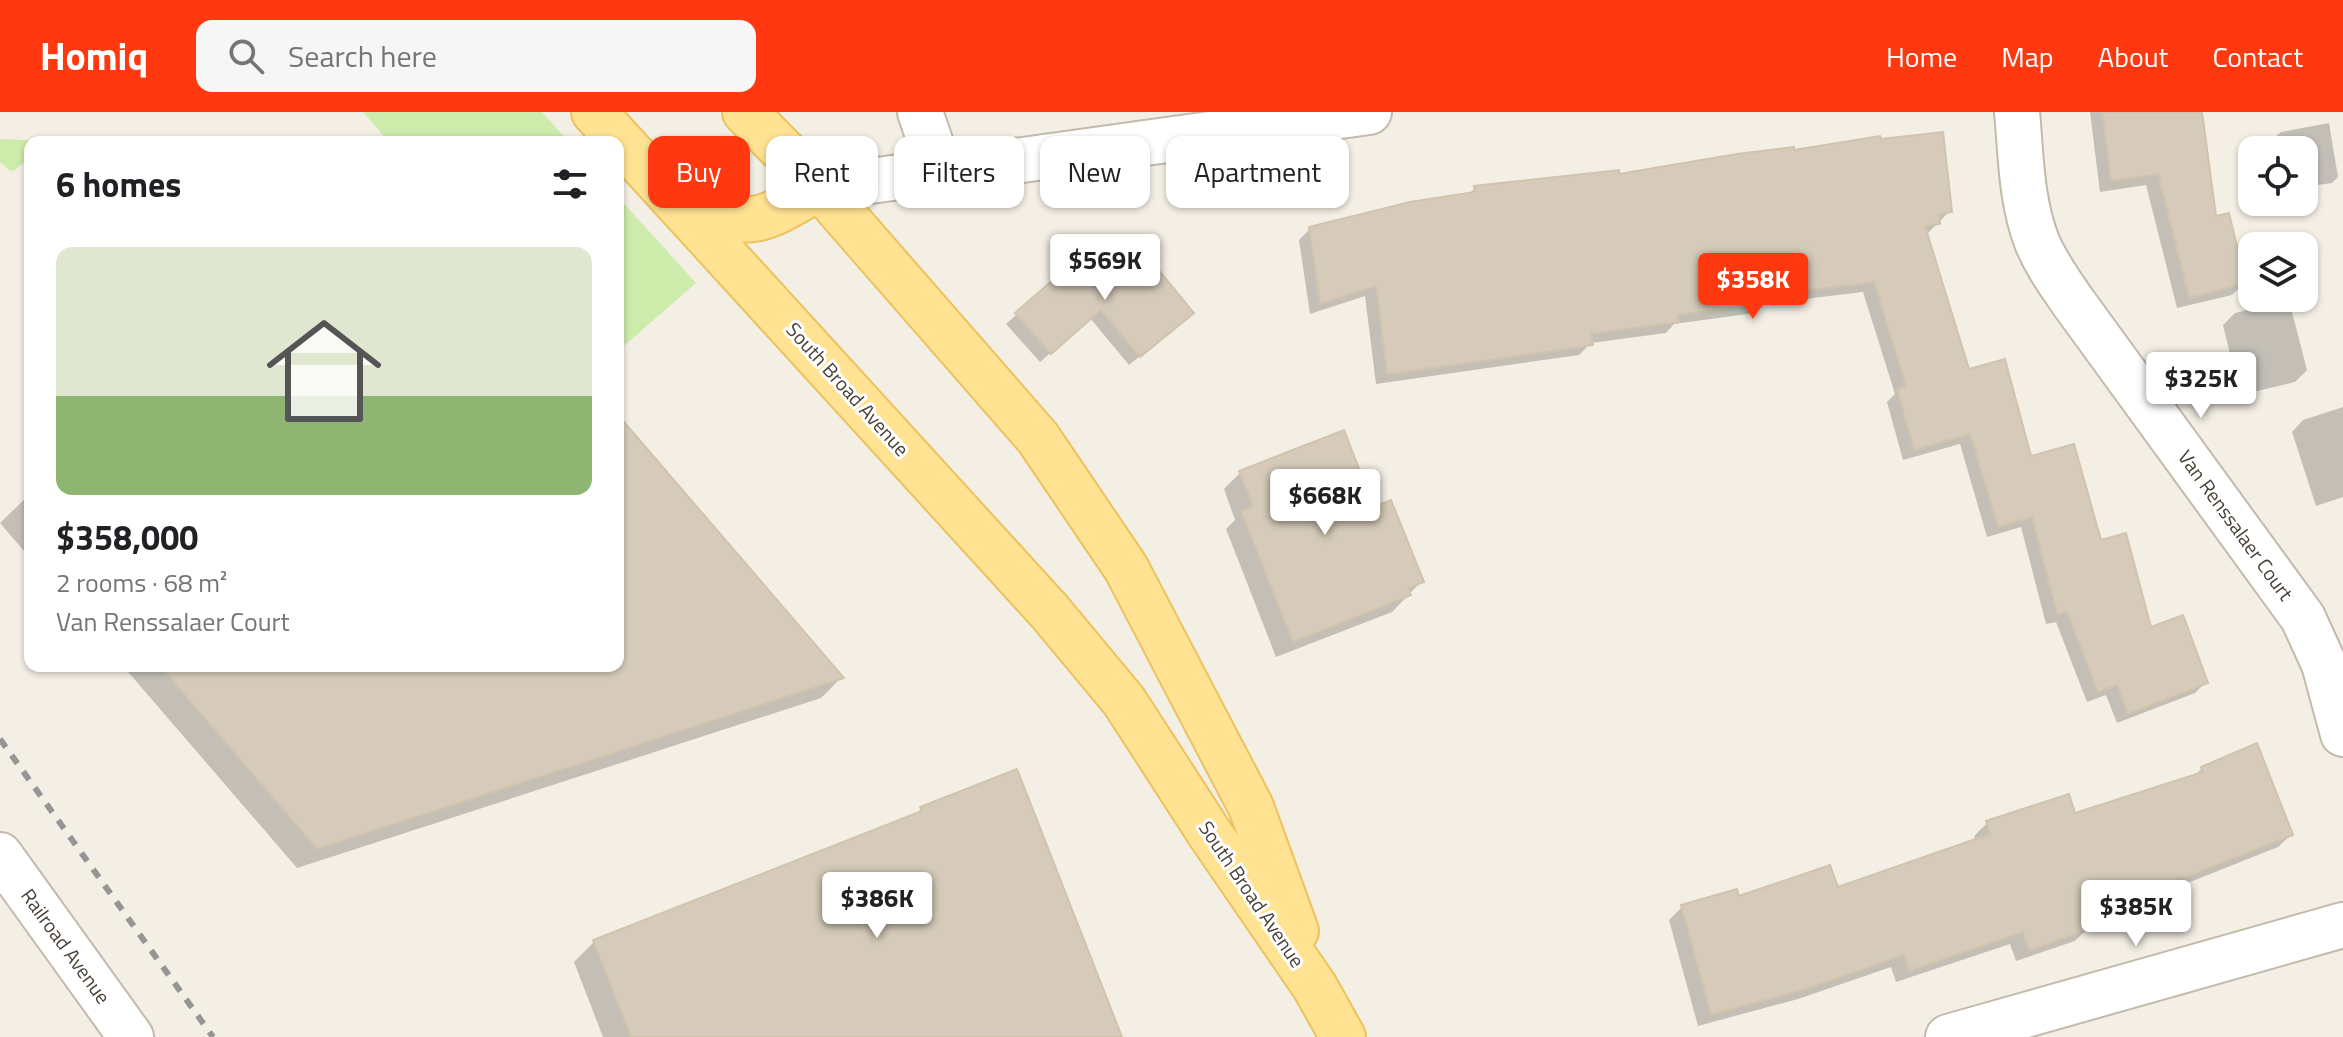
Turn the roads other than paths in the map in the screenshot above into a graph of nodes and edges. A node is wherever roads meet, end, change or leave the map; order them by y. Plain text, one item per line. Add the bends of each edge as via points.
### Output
1 (594, 112) edge
2 (745, 112) edge
3 (920, 112) edge
4 (1369, 112) edge
5 (2017, 112) edge
6 (616, 136) edge
7 (769, 136) edge
8 (928, 136) edge
9 (624, 144) edge
10 (1024, 159) edge
11 (648, 170) edge
12 (683, 208) joint
13 (783, 208) edge
14 (837, 208) edge
15 (2343, 734) edge
16 (0, 855) edge
17 (2343, 925) edge
18 (1315, 987) junction
19 (131, 1037) edge
20 (1343, 1037) edge
21 (1948, 1037) edge

1 - 6 main road, South Broad Avenue
2 - 7 main road, South Broad Avenue
3 - 8 street
4 - 10 street
5 - 15 street, Van Renssalaer Court via 2026,201 2047,262 2303,618 2324,664
9 - 11 main road, South Broad Avenue
12 - 13 main road via 735,220
12 - 18 main road, South Broad Avenue via 1091,660 1132,712
14 - 18 main road, South Broad Avenue via 1038,438 1126,568 1251,807
16 - 19 street, Railroad Avenue
17 - 21 street
18 - 20 main road

